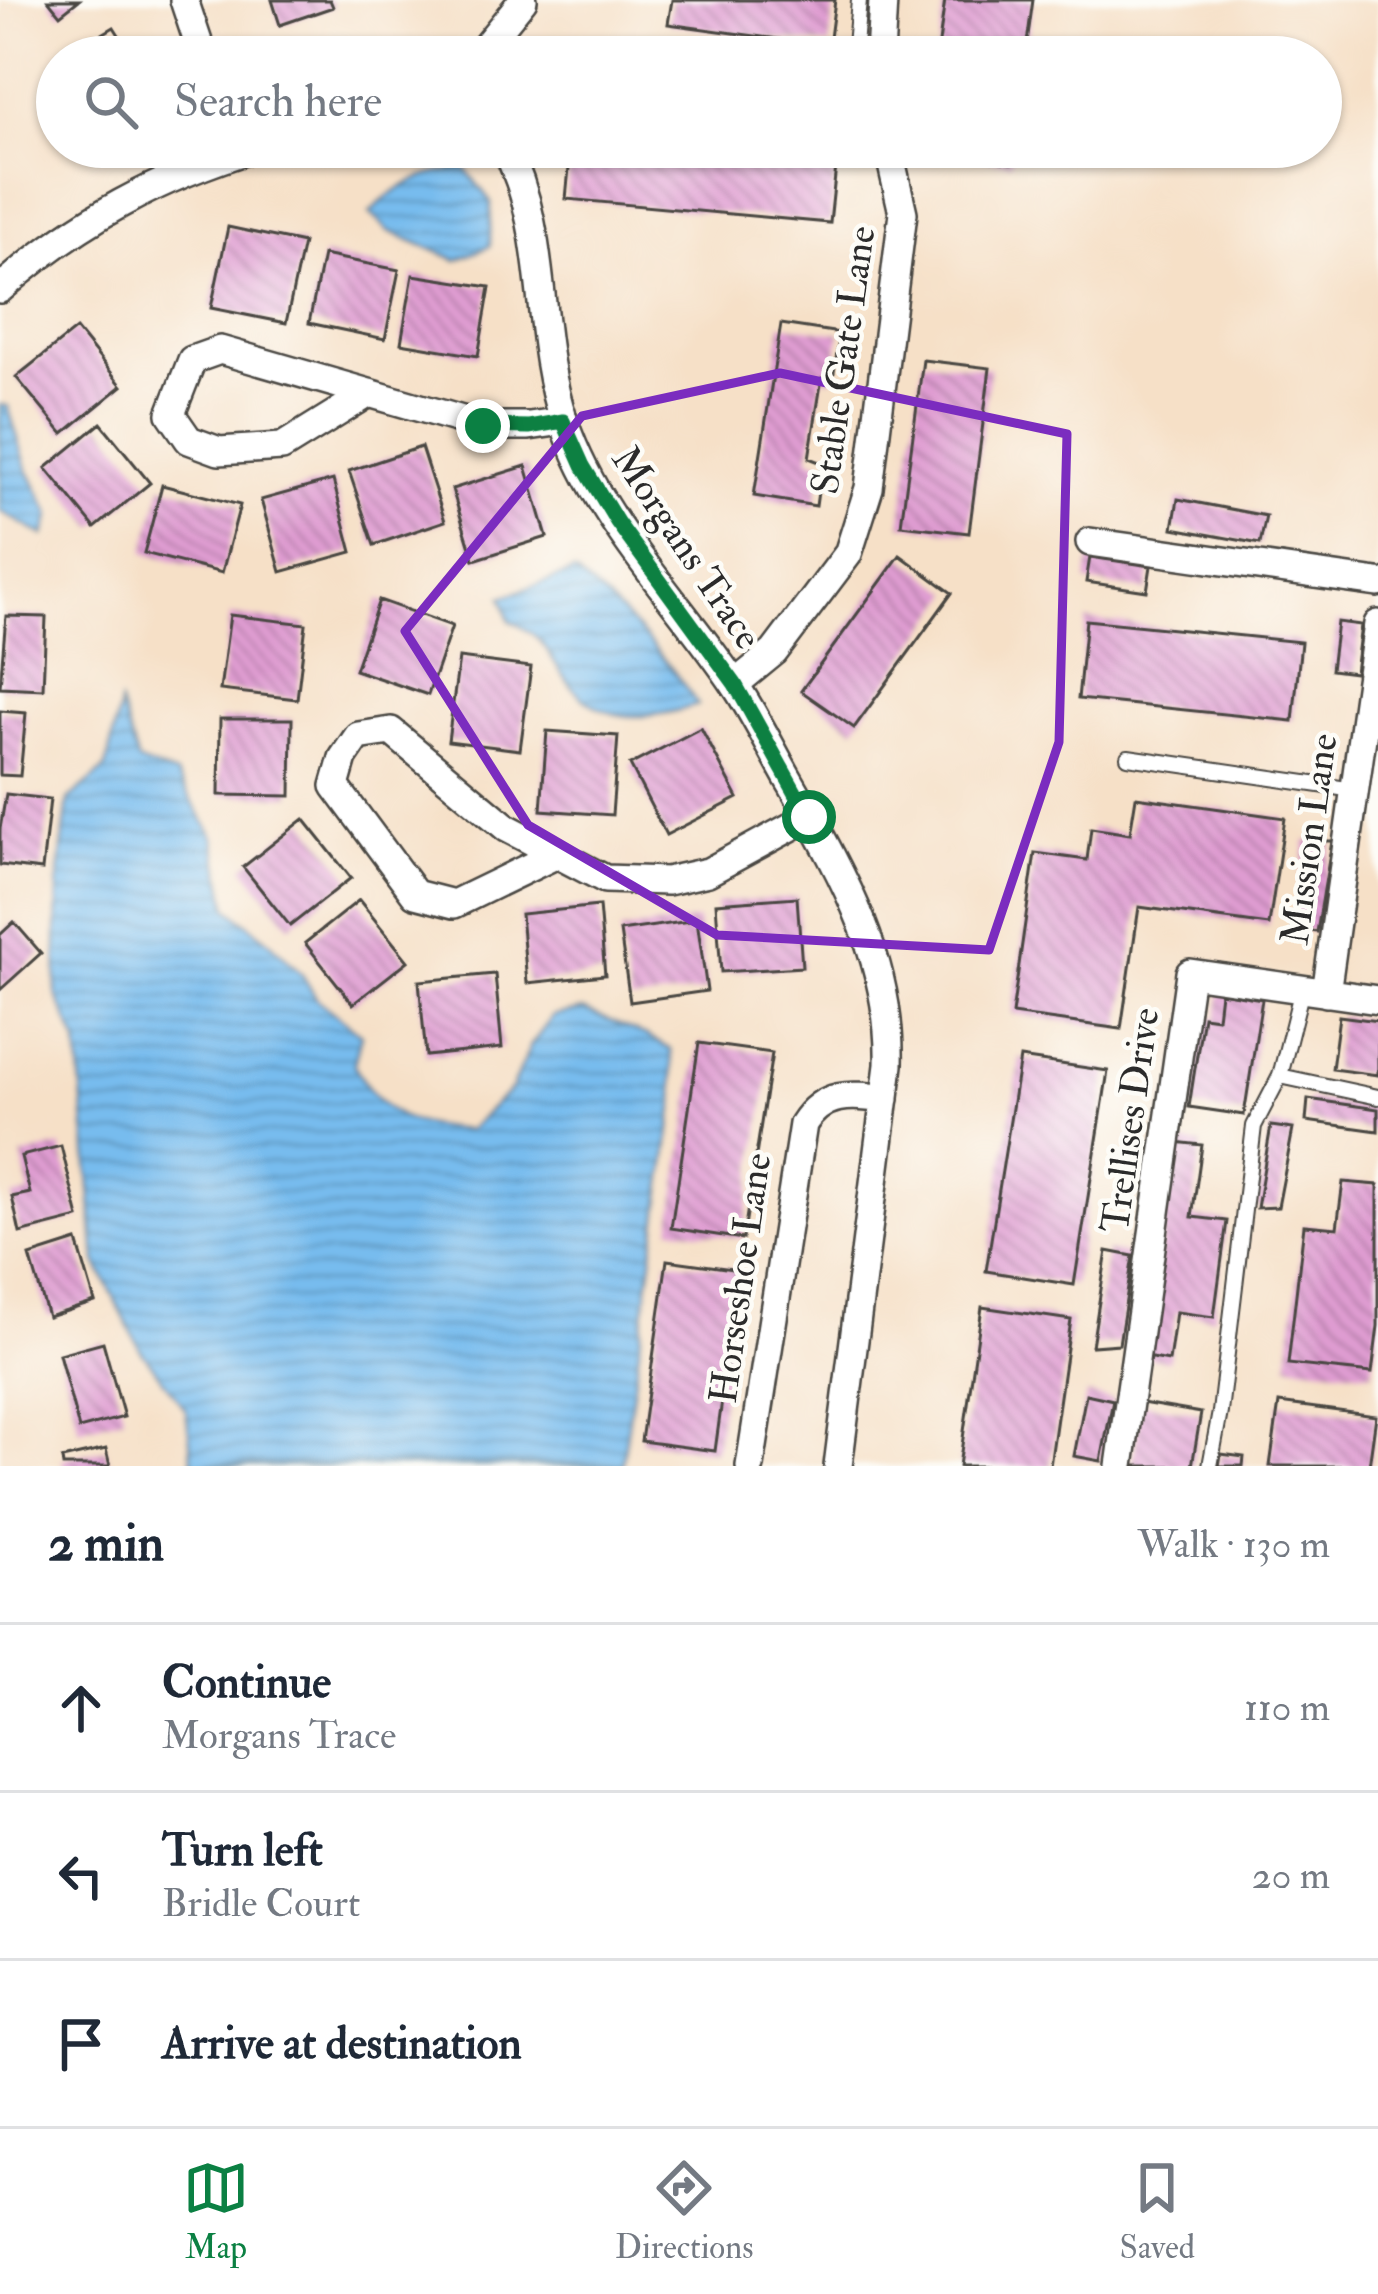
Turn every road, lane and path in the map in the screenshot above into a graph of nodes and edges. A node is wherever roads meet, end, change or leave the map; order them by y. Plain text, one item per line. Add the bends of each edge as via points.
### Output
1 (184, 0) edge
2 (523, 0) edge
3 (859, 0) edge
4 (883, 0) edge
5 (196, 36) edge
6 (494, 36) edge
7 (856, 36) edge
8 (881, 36) edge
9 (194, 168) edge
10 (517, 168) edge
11 (893, 168) edge
12 (0, 289) edge
13 (368, 393) junction
14 (563, 421) junction
15 (1090, 542) dead end
16 (1378, 583) edge
17 (1378, 624) edge
18 (735, 684) junction
19 (1128, 757) dead end
20 (1354, 790) junction
21 (809, 817) junction
22 (557, 854) dead end
23 (1314, 991) junction
24 (1378, 1000) edge
25 (1280, 1076) junction
26 (1378, 1097) edge
27 (885, 1099) junction
28 (750, 1466) edge
29 (838, 1466) edge
30 (1120, 1466) edge
31 (1210, 1466) edge

1 - 5 street
2 - 6 street
3 - 7 lane
4 - 8 street
9 - 12 street via 37,256
10 - 14 street, Morgans Trace
11 - 18 street, Stable Gate Lane via 903,213 869,488 848,554 774,652
13 - 13 street via 220,350 192,359 171,414 189,440 219,451 282,447
13 - 14 street via 483,426
14 - 18 street, Morgans Trace via 617,522
15 - 16 street
17 - 20 street, Mission Lane
18 - 21 street, Morgans Trace
19 - 20 lane
20 - 23 street, Mission Lane
21 - 22 street via 707,872 605,878 507,828 391,730 358,736 343,758 334,787 415,894 454,904
21 - 27 street, Morgans Trace via 880,968 890,1034
23 - 24 street, Trellises Drive
23 - 25 lane
23 - 30 street, Trellises Drive via 1190,974
25 - 26 lane
25 - 31 lane via 1254,1126
27 - 28 street, Horseshoe Lane via 830,1098 802,1124
27 - 29 street, Morgans Trace

